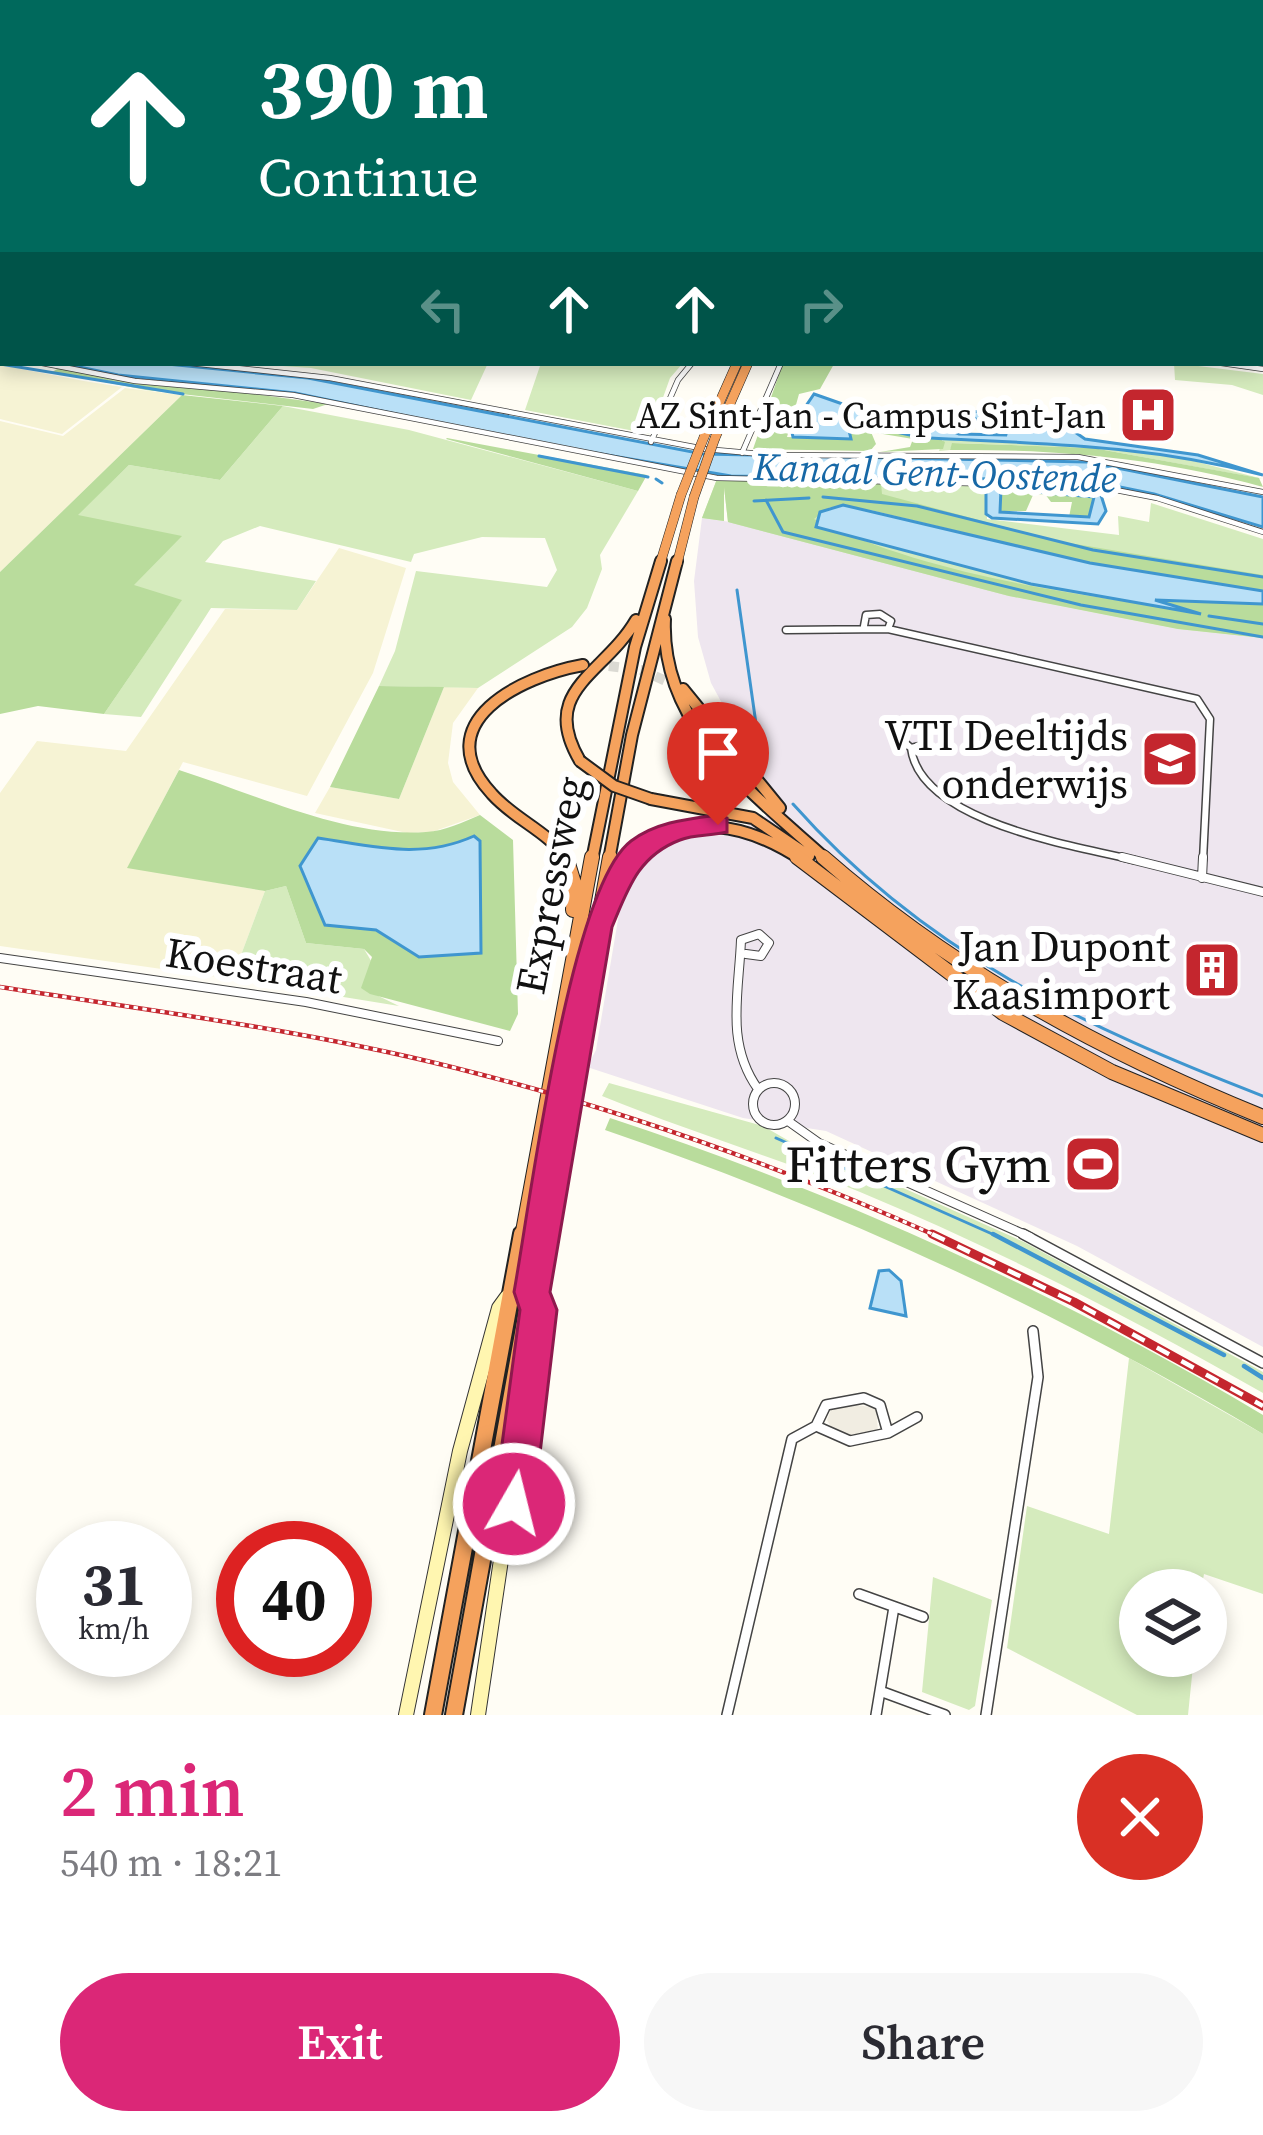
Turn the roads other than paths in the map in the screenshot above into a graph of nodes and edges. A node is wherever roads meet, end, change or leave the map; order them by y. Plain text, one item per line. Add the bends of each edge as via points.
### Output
1 (57, 366) edge
2 (218, 366) edge
3 (689, 366) edge
4 (736, 366) edge
5 (746, 366) edge
6 (780, 366) edge
7 (710, 438) junction
8 (651, 442) junction
9 (742, 453) junction
10 (1263, 492) edge
11 (687, 496) junction
12 (1263, 532) edge
13 (664, 595) junction
14 (648, 603) junction
15 (864, 626) junction
16 (888, 629) junction
17 (786, 630) dead end
18 (583, 665) tunnel mouth
19 (683, 688) tunnel mouth
20 (911, 748) junction
21 (826, 859) junction
22 (1202, 878) junction
23 (842, 892) junction
24 (1263, 892) edge
25 (597, 927) junction
26 (576, 936) junction
27 (746, 954) junction
28 (0, 958) edge
29 (498, 1041) dead end
30 (758, 1089) junction
31 (1263, 1113) edge
32 (788, 1120) junction
33 (1263, 1135) edge
34 (532, 1292) junction
35 (510, 1293) junction
36 (1033, 1331) dead end
37 (1263, 1363) edge
38 (917, 1418) dead end
39 (815, 1426) junction
40 (888, 1433) junction
41 (860, 1594) dead end
42 (894, 1606) junction
43 (923, 1617) dead end
44 (880, 1691) junction
45 (406, 1715) edge
46 (433, 1715) edge
47 (454, 1715) edge
48 (478, 1715) edge
49 (727, 1715) edge
50 (876, 1715) edge
51 (945, 1715) edge
52 (986, 1715) edge

1 - 12 street via 293,395 717,478 1095,486
2 - 8 street via 330,378
3 - 8 street
4 - 7 highway
5 - 7 highway
6 - 9 street
7 - 11 highway, bridge
8 - 9 street
9 - 10 street via 1078,457
11 - 13 highway, Expressweg
11 - 14 highway, Expressweg
13 - 21 highway via 665,669 684,715
13 - 25 highway, Expressweg
14 - 23 highway, bridge via 626,641 568,700 564,726 580,761 604,781 651,799 720,808 770,826
14 - 26 highway, Expressweg
15 - 16 street
15 - 16 street via 866,615 880,614 891,621
15 - 17 street
16 - 22 street via 1197,699 1210,719
18 - 26 highway via 508,688 484,710 471,752 491,794 563,851 574,882
19 - 21 highway
20 - 20 street via 925,746 928,734 900,731
20 - 22 street via 929,784 983,821
21 - 31 highway via 892,919 1006,995 1106,1050
22 - 24 street
23 - 25 highway via 765,837 689,827 651,840 631,858
23 - 33 highway via 1022,1024 1131,1081
25 - 34 highway, Expressweg
26 - 35 highway, Expressweg
27 - 27 street via 765,954 767,939 744,937
27 - 30 street via 736,991 736,1048
28 - 29 street, Koestraat via 306,1002
30 - 32 street via 756,1115
30 - 32 street via 791,1092 797,1107
32 - 37 street via 819,1143 1138,1292
34 - 47 highway, Expressweg
34 - 48 street, Expressweg via 538,1310 523,1440
35 - 45 street, Expressweg via 499,1307 460,1451
35 - 46 highway, Expressweg
36 - 52 street via 1037,1377
38 - 40 street
39 - 40 street via 843,1442
39 - 40 street via 826,1405 864,1398 880,1405
39 - 49 street via 792,1439
41 - 42 street
42 - 43 street
42 - 44 street
44 - 50 street
44 - 51 street

